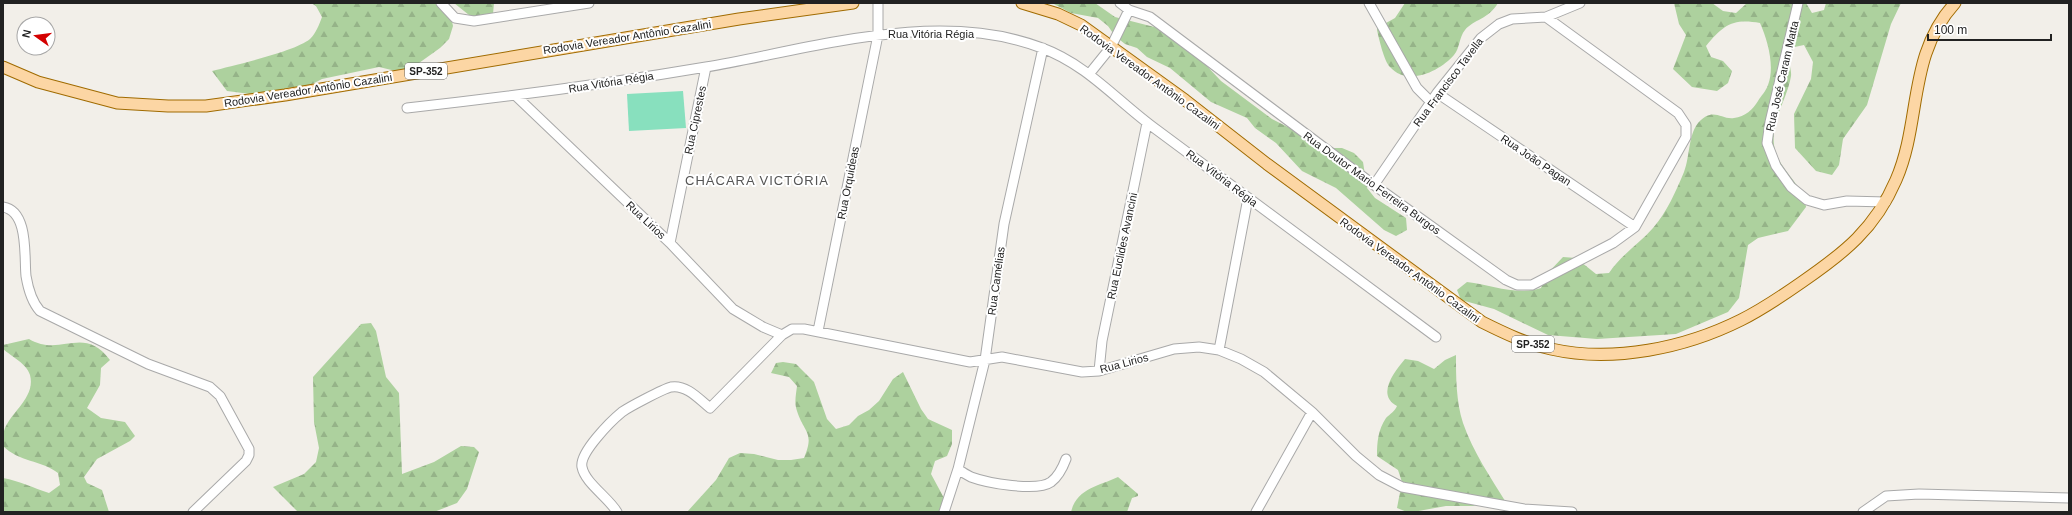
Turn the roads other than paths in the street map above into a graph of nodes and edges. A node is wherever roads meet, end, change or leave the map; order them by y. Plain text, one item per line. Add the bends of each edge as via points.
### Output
1 (441, 3) edge
2 (589, 3) edge
3 (853, 3) edge
4 (878, 3) edge
5 (1022, 3) edge
6 (1120, 3) edge
7 (1369, 3) edge
8 (1580, 3) edge
9 (1798, 3) edge
10 (1955, 3) edge
11 (1128, 10) junction
12 (1546, 16) junction
13 (878, 34) junction
14 (1111, 47) junction
15 (1043, 48) junction
16 (3, 67) edge
17 (706, 67) junction
18 (1090, 73) junction
19 (1437, 93) junction
20 (516, 96) junction
21 (1431, 102) junction
22 (407, 108) dead end
23 (1147, 123) junction
24 (1374, 185) junction
25 (1248, 198) junction
26 (1886, 202) junction
27 (3, 207) edge
28 (1635, 227) junction
29 (670, 243) junction
30 (818, 331) junction
31 (782, 335) junction
32 (1436, 337) dead end
33 (1219, 350) junction
34 (985, 360) junction
35 (1099, 371) junction
36 (1312, 412) junction
37 (1066, 459) dead end
38 (958, 469) junction
39 (2069, 498) edge
40 (1525, 510) edge
41 (193, 512) edge
42 (618, 512) edge
43 (944, 512) edge
44 (1256, 512) edge
45 (1572, 512) edge
46 (1863, 512) edge

1 - 2 street via 455,18 474,22
3 - 16 main road, Rodovia Vereador Antônio Cazalini / SP-352 via 731,20 285,96 206,106 117,103 38,82
4 - 13 street, Rua Orquideas
5 - 14 main road, Rodovia Vereador Antônio Cazalini / SP-352 via 1058,14 1081,25
6 - 11 street, Rua Doutor Mario Ferreira Burgos
7 - 21 street via 1417,88
8 - 12 street, Rua Francisco Tavella
9 - 26 street, Rua José Caram Matta via 1767,143 1776,166 1791,188 1807,200 1824,205 1847,201
10 - 26 main road, Rodovia Vereador Antônio Cazalini / SP-352 via 1929,40 1920,71 1905,150 1897,178
11 - 14 street
11 - 24 street, Rua Doutor Mario Ferreira Burgos via 1150,17
12 - 19 street, Rua Francisco Tavella via 1512,19 1498,24 1481,38
12 - 28 street via 1678,113 1686,124 1686,136
13 - 15 street, Rua Vitória Régia via 988,34
13 - 17 street, Rua Vitória Régia
13 - 30 street, Rua Orquideas
14 - 18 street
14 - 26 main road, Rodovia Vereador Antônio Cazalini / SP-352 via 1470,314 1513,338 1551,349 1601,354 1637,353 1709,333 1741,320 1771,303 1846,250 1870,226
15 - 18 street, Rua Vitória Régia
15 - 34 street, Rua Camélias via 1004,224
17 - 20 street, Rua Vitória Régia
17 - 29 street, Rua Ciprestes
18 - 23 street, Rua Vitória Régia
19 - 21 street, Rua Francisco Tavella
19 - 28 street, Rua João Pagan
20 - 22 street, Rua Vitória Régia
20 - 29 street, Rua Lirios
21 - 24 street, Rua Francisco Tavella
23 - 25 street, Rua Vitória Régia
23 - 35 street, Rua Euclides Avancini via 1102,341
24 - 28 street, Rua Doutor Mario Ferreira Burgos via 1506,280 1517,285 1532,286 1613,243
25 - 32 street, Rua Vitória Régia
25 - 33 street
27 - 41 street via 15,212 21,223 26,278 34,304 40,311 148,364 202,383 220,396 249,449 249,455 246,461
29 - 31 street, Rua Lirios via 733,309
30 - 31 street, Rua Lirios via 792,329
30 - 34 street, Rua Lirios via 970,362
31 - 42 street, Rua Lirios via 710,408 686,389 671,387 622,412 611,423 583,455 581,466 586,478
33 - 35 street, Rua Lirios via 1199,347 1174,349
33 - 36 street, Rua Lirios via 1242,359 1264,372
34 - 35 street, Rua Lirios via 1002,356 1082,372
34 - 38 street, Rua Camélias
36 - 40 street, Rua Lirios via 1356,456 1379,475 1402,487
36 - 44 street
37 - 38 street via 1060,472 1050,483 1038,487 1019,487 971,477
38 - 43 street, Rua Camélias
39 - 46 street via 1919,494 1886,496
40 - 45 street, Rua Lirios

